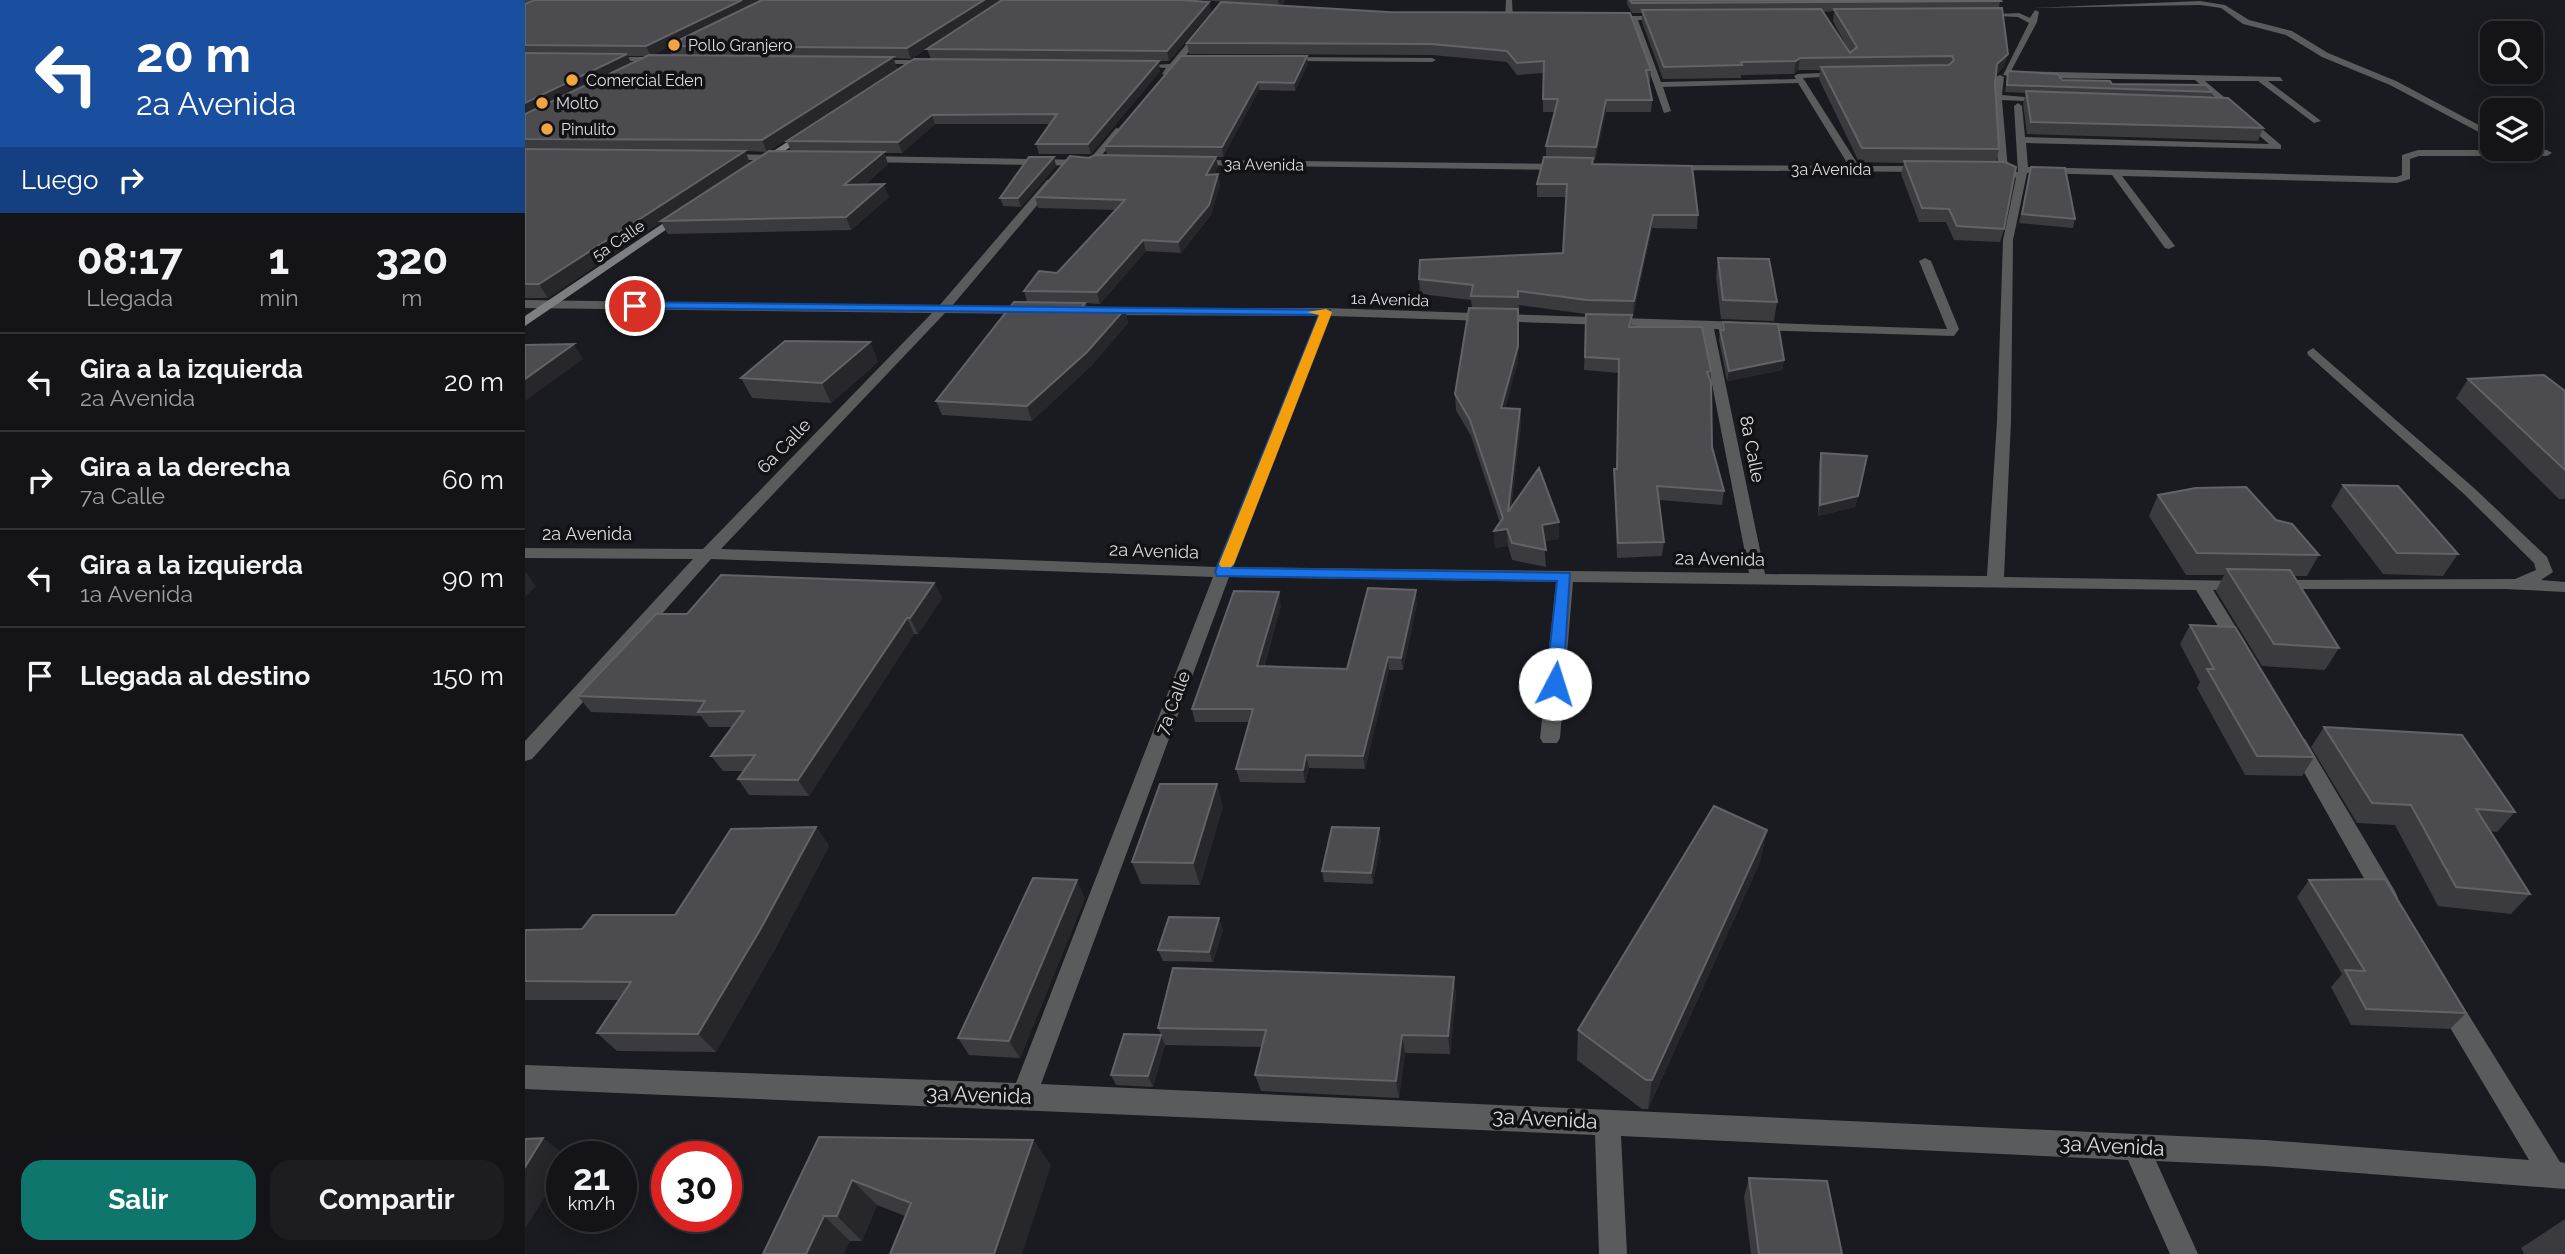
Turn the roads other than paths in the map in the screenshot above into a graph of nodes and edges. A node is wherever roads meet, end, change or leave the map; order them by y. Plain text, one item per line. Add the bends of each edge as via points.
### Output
1 (1509, 0) edge
2 (2034, 4) edge
3 (1964, 15) edge
4 (1500, 18) edge
5 (1509, 18) junction
6 (1523, 18) edge
7 (1593, 18) edge
8 (1634, 18) junction
9 (1675, 18) edge
10 (1211, 20) edge
11 (2033, 22) junction
12 (938, 48) edge
13 (668, 56) edge
14 (590, 59) edge
15 (655, 59) junction
16 (1191, 59) edge
17 (1271, 59) edge
18 (1432, 60) edge
19 (862, 61) edge
20 (917, 62) junction
21 (944, 62) edge
22 (1175, 62) junction
23 (1132, 65) edge
24 (2191, 69) dead end
25 (631, 71) edge
26 (1853, 74) edge
27 (2005, 76) junction
28 (894, 77) edge
29 (1163, 77) edge
30 (2260, 79) junction
31 (2280, 79) dead end
32 (2199, 80) junction
33 (1798, 81) junction
34 (1657, 85) junction
35 (1997, 97) junction
36 (2062, 100) edge
37 (2215, 104) edge
38 (2227, 105) junction
39 (2018, 106) dead end
40 (1667, 111) dead end
41 (1128, 120) edge
42 (2318, 121) dead end
43 (814, 128) edge
44 (2480, 130) edge
45 (2020, 140) junction
46 (2480, 152) edge
47 (2543, 153) edge
48 (2547, 153) dead end
49 (714, 157) edge
50 (768, 158) junction
51 (795, 158) edge
52 (850, 159) edge
53 (1068, 162) junction
54 (1092, 163) junction
55 (1106, 163) edge
56 (1176, 163) edge
57 (1578, 167) edge
58 (1661, 168) edge
59 (1856, 169) junction
60 (1936, 169) edge
61 (1976, 169) edge
62 (2003, 169) junction
63 (745, 173) edge
64 (2115, 173) junction
65 (2023, 174) junction
66 (699, 204) edge
67 (2169, 246) dead end
68 (1925, 261) dead end
69 (525, 304) edge
70 (551, 304) junction
71 (942, 310) junction
72 (1038, 311) edge
73 (1093, 311) edge
74 (1326, 312) junction
75 (525, 322) edge
76 (1707, 327) junction
77 (2313, 352) dead end
78 (525, 553) edge
79 (706, 554) junction
80 (1223, 572) junction
81 (1565, 576) junction
82 (1758, 578) junction
83 (1995, 582) junction
84 (2504, 584) junction
85 (2201, 585) junction
86 (2565, 587) edge
87 (2251, 667) edge
88 (2287, 726) edge
89 (1549, 738) dead end
90 (525, 754) edge
91 (2397, 914) edge
92 (2437, 986) edge
93 (525, 1077) edge
94 (1024, 1096) junction
95 (1607, 1122) junction
96 (2136, 1147) junction
97 (2559, 1176) edge
98 (1613, 1254) edge
99 (2184, 1254) edge

1 - 5 street
2 - 11 street
2 - 44 street via 2223,6 2246,22 2289,33
3 - 11 street via 2019,15
4 - 5 street
5 - 6 street
7 - 8 street
8 - 9 street
8 - 34 street
10 - 22 street
11 - 27 street
12 - 20 street
13 - 15 street
14 - 15 street
15 - 25 street
16 - 22 street
17 - 18 street
19 - 20 street
20 - 21 street
20 - 28 street
22 - 23 street
22 - 29 street
24 - 32 street
26 - 33 street via 1799,75
27 - 32 street
27 - 35 street
30 - 31 street
30 - 32 street
30 - 42 street
32 - 38 street
33 - 34 street
33 - 59 street
34 - 40 street
35 - 36 street
35 - 62 street
37 - 38 street
38 - 45 street via 2280,146
39 - 45 street
41 - 54 street
43 - 50 street
45 - 65 street
46 - 64 street via 2405,157 2407,177 2397,180
47 - 48 street
49 - 50 street
50 - 51 street
50 - 63 street
52 - 53 street
53 - 54 street
53 - 71 street, 6a Calle
54 - 55 street
56 - 57 street, 3a Avenida
58 - 59 street, 3a Avenida
59 - 60 street, 3a Avenida
61 - 62 street
62 - 65 street
64 - 65 street
64 - 67 street
65 - 83 street via 2008,240
66 - 70 street, 5a Calle
68 - 76 street, 1a Avenida via 1953,329 1950,333
69 - 70 street
70 - 71 street
70 - 75 street, 5a Calle
71 - 72 street
71 - 79 street, 6a Calle
73 - 74 street, 1a Avenida
74 - 76 street, 1a Avenida
74 - 80 street, 7a Calle
76 - 82 street, 8a Calle
77 - 84 street via 2541,561 2545,572 2536,578
78 - 79 street, 2a Avenida
79 - 80 street, 2a Avenida
79 - 90 street, 6a Calle
80 - 81 street, 2a Avenida
80 - 94 street, 7a Calle
81 - 82 street, 2a Avenida
81 - 89 street
82 - 83 street, 2a Avenida
83 - 85 street, 2a Avenida
84 - 85 street, 2a Avenida
84 - 86 street
85 - 87 street
88 - 91 street
92 - 97 street
93 - 94 street, 3a Avenida
94 - 95 street, 3a Avenida
95 - 96 street, 3a Avenida
95 - 98 street
96 - 97 street, 3a Avenida
96 - 99 street

